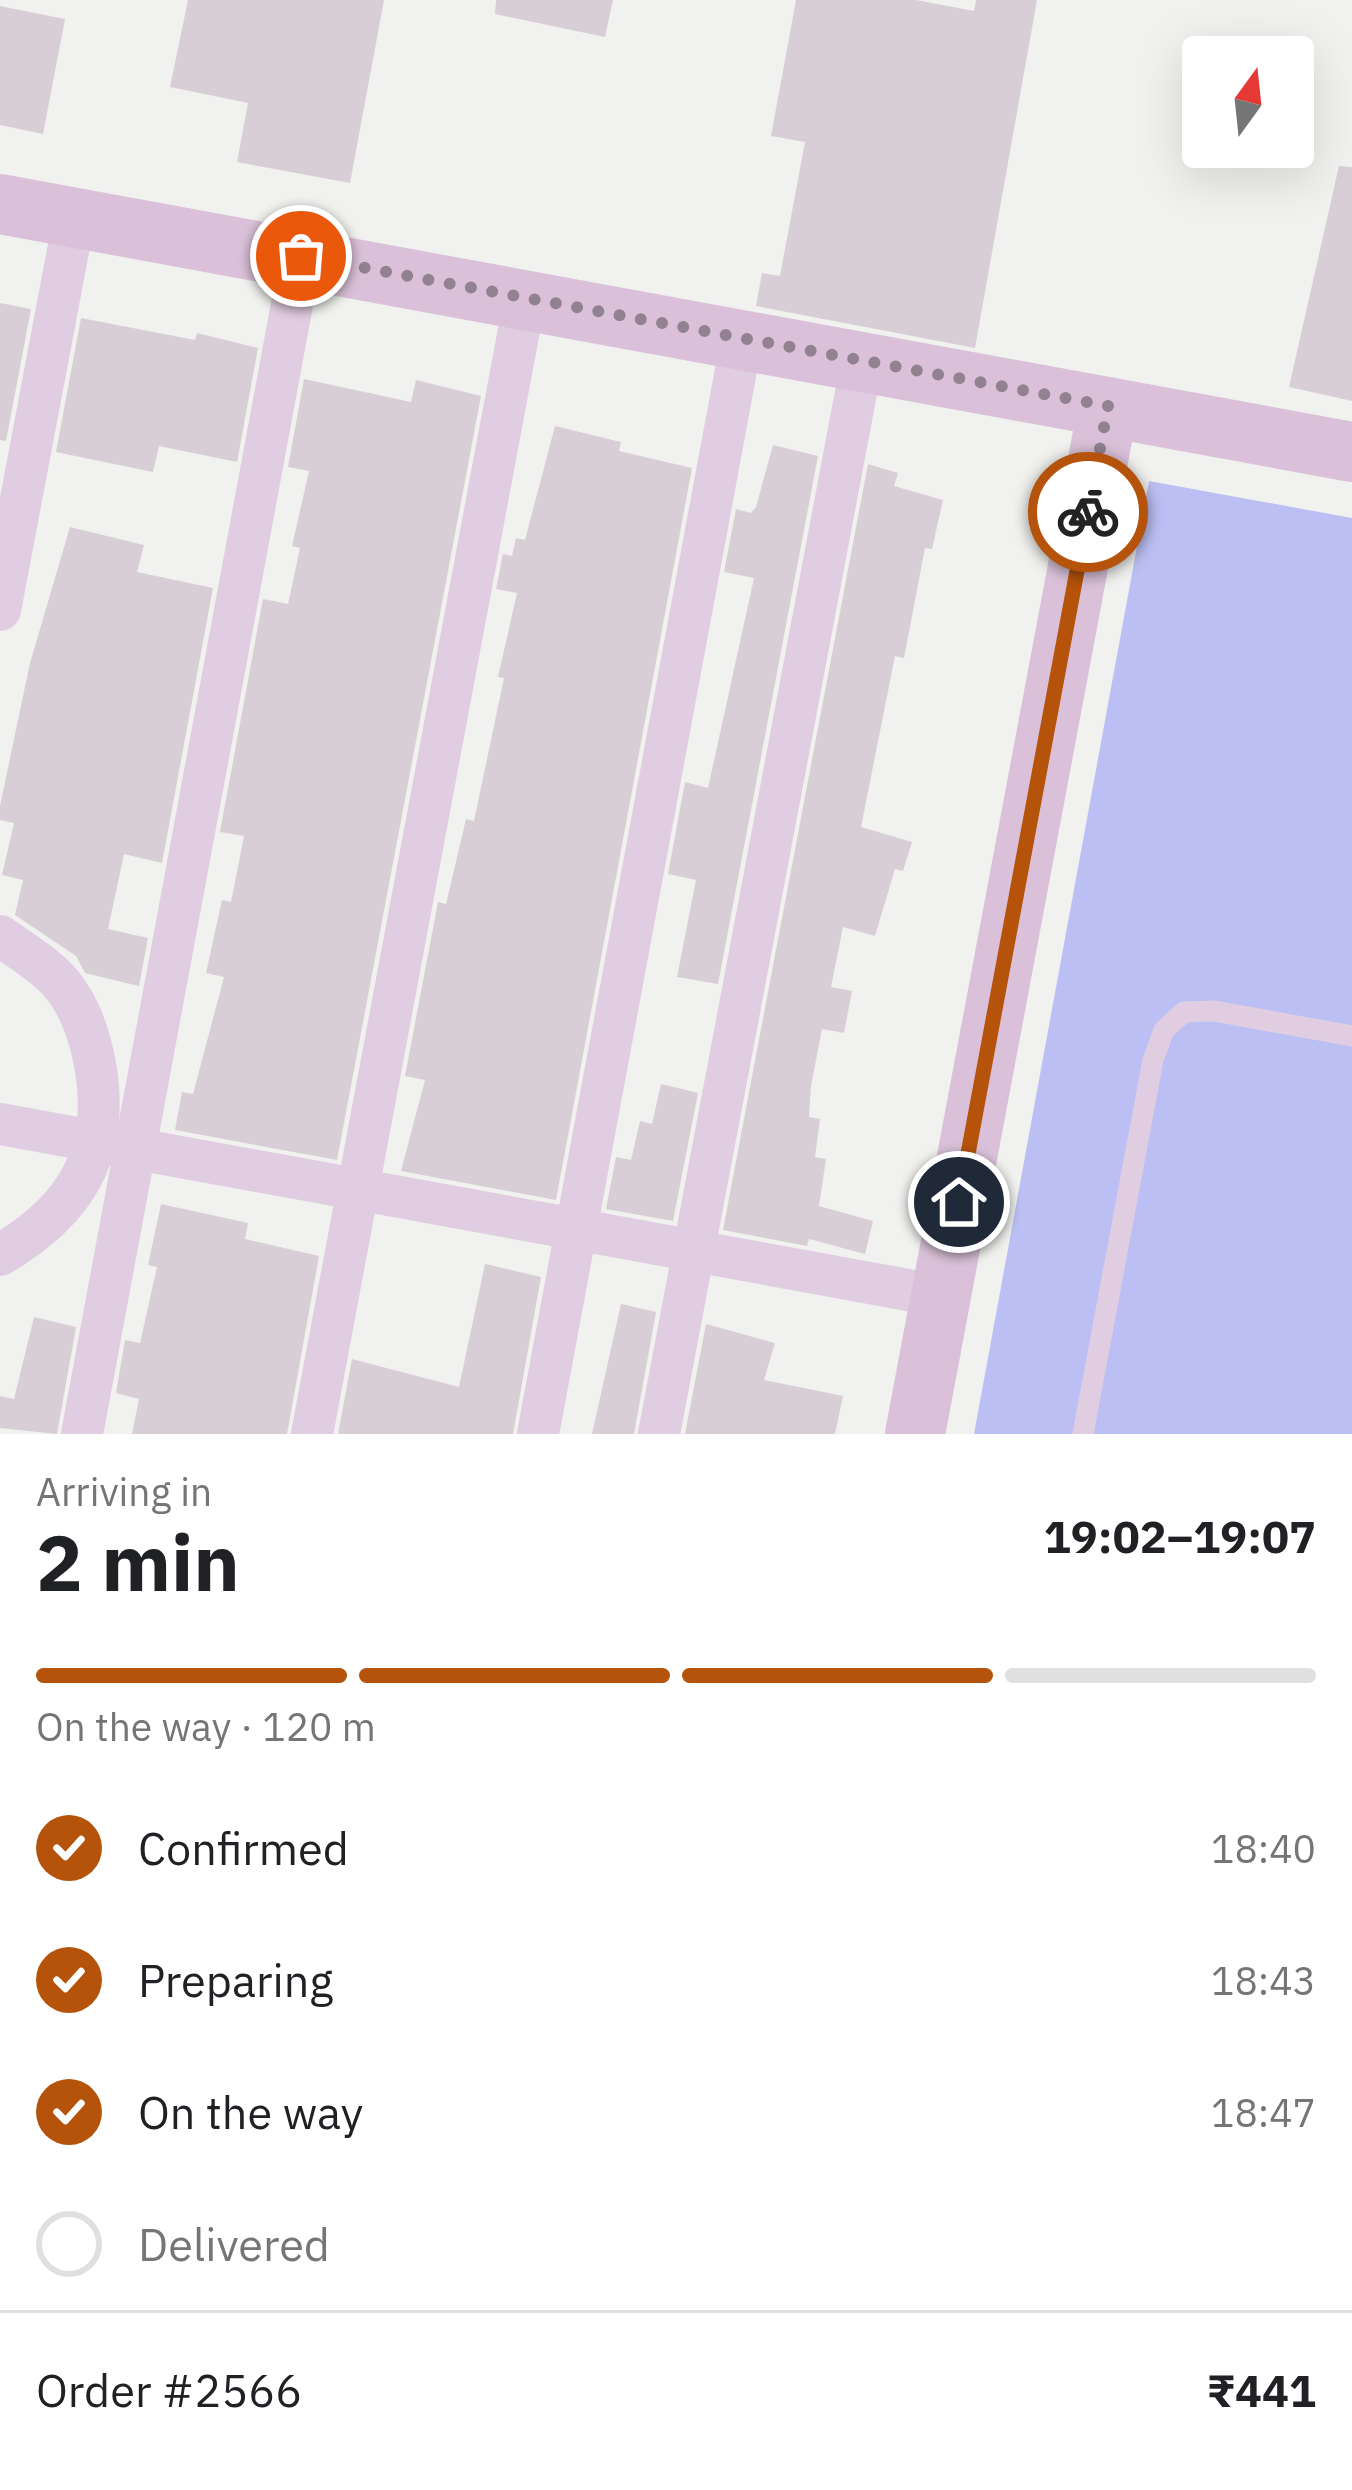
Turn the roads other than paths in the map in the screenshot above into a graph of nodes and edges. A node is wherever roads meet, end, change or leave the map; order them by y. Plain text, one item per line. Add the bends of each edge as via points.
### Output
1 (0, 204) edge
2 (75, 214) junction
3 (301, 256) junction
4 (525, 298) junction
5 (742, 338) junction
6 (862, 361) junction
7 (1108, 406) junction
8 (1352, 452) edge
9 (0, 610) edge
10 (0, 936) edge
11 (1352, 1036) edge
12 (0, 1124) edge
13 (117, 1145) junction
14 (362, 1190) junction
15 (576, 1229) junction
16 (692, 1251) junction
17 (0, 1255) edge
18 (941, 1296) junction
19 (82, 1434) edge
20 (312, 1434) edge
21 (538, 1434) edge
22 (659, 1434) edge
23 (915, 1434) edge
24 (1083, 1434) edge

1 - 2 main road
2 - 3 main road
2 - 9 street
3 - 4 main road
3 - 13 street
4 - 5 main road
4 - 14 street
5 - 6 main road
5 - 15 street
6 - 7 main road
6 - 16 street
7 - 8 main road
7 - 18 main road
10 - 13 street via 55,976 88,1026
11 - 24 lane via 1214,1011 1184,1012 1164,1030
12 - 13 street
13 - 14 street
13 - 17 street via 43,1229
13 - 19 street
14 - 15 street
14 - 20 street
15 - 16 street
15 - 21 street
16 - 18 street
16 - 22 street
18 - 23 main road

